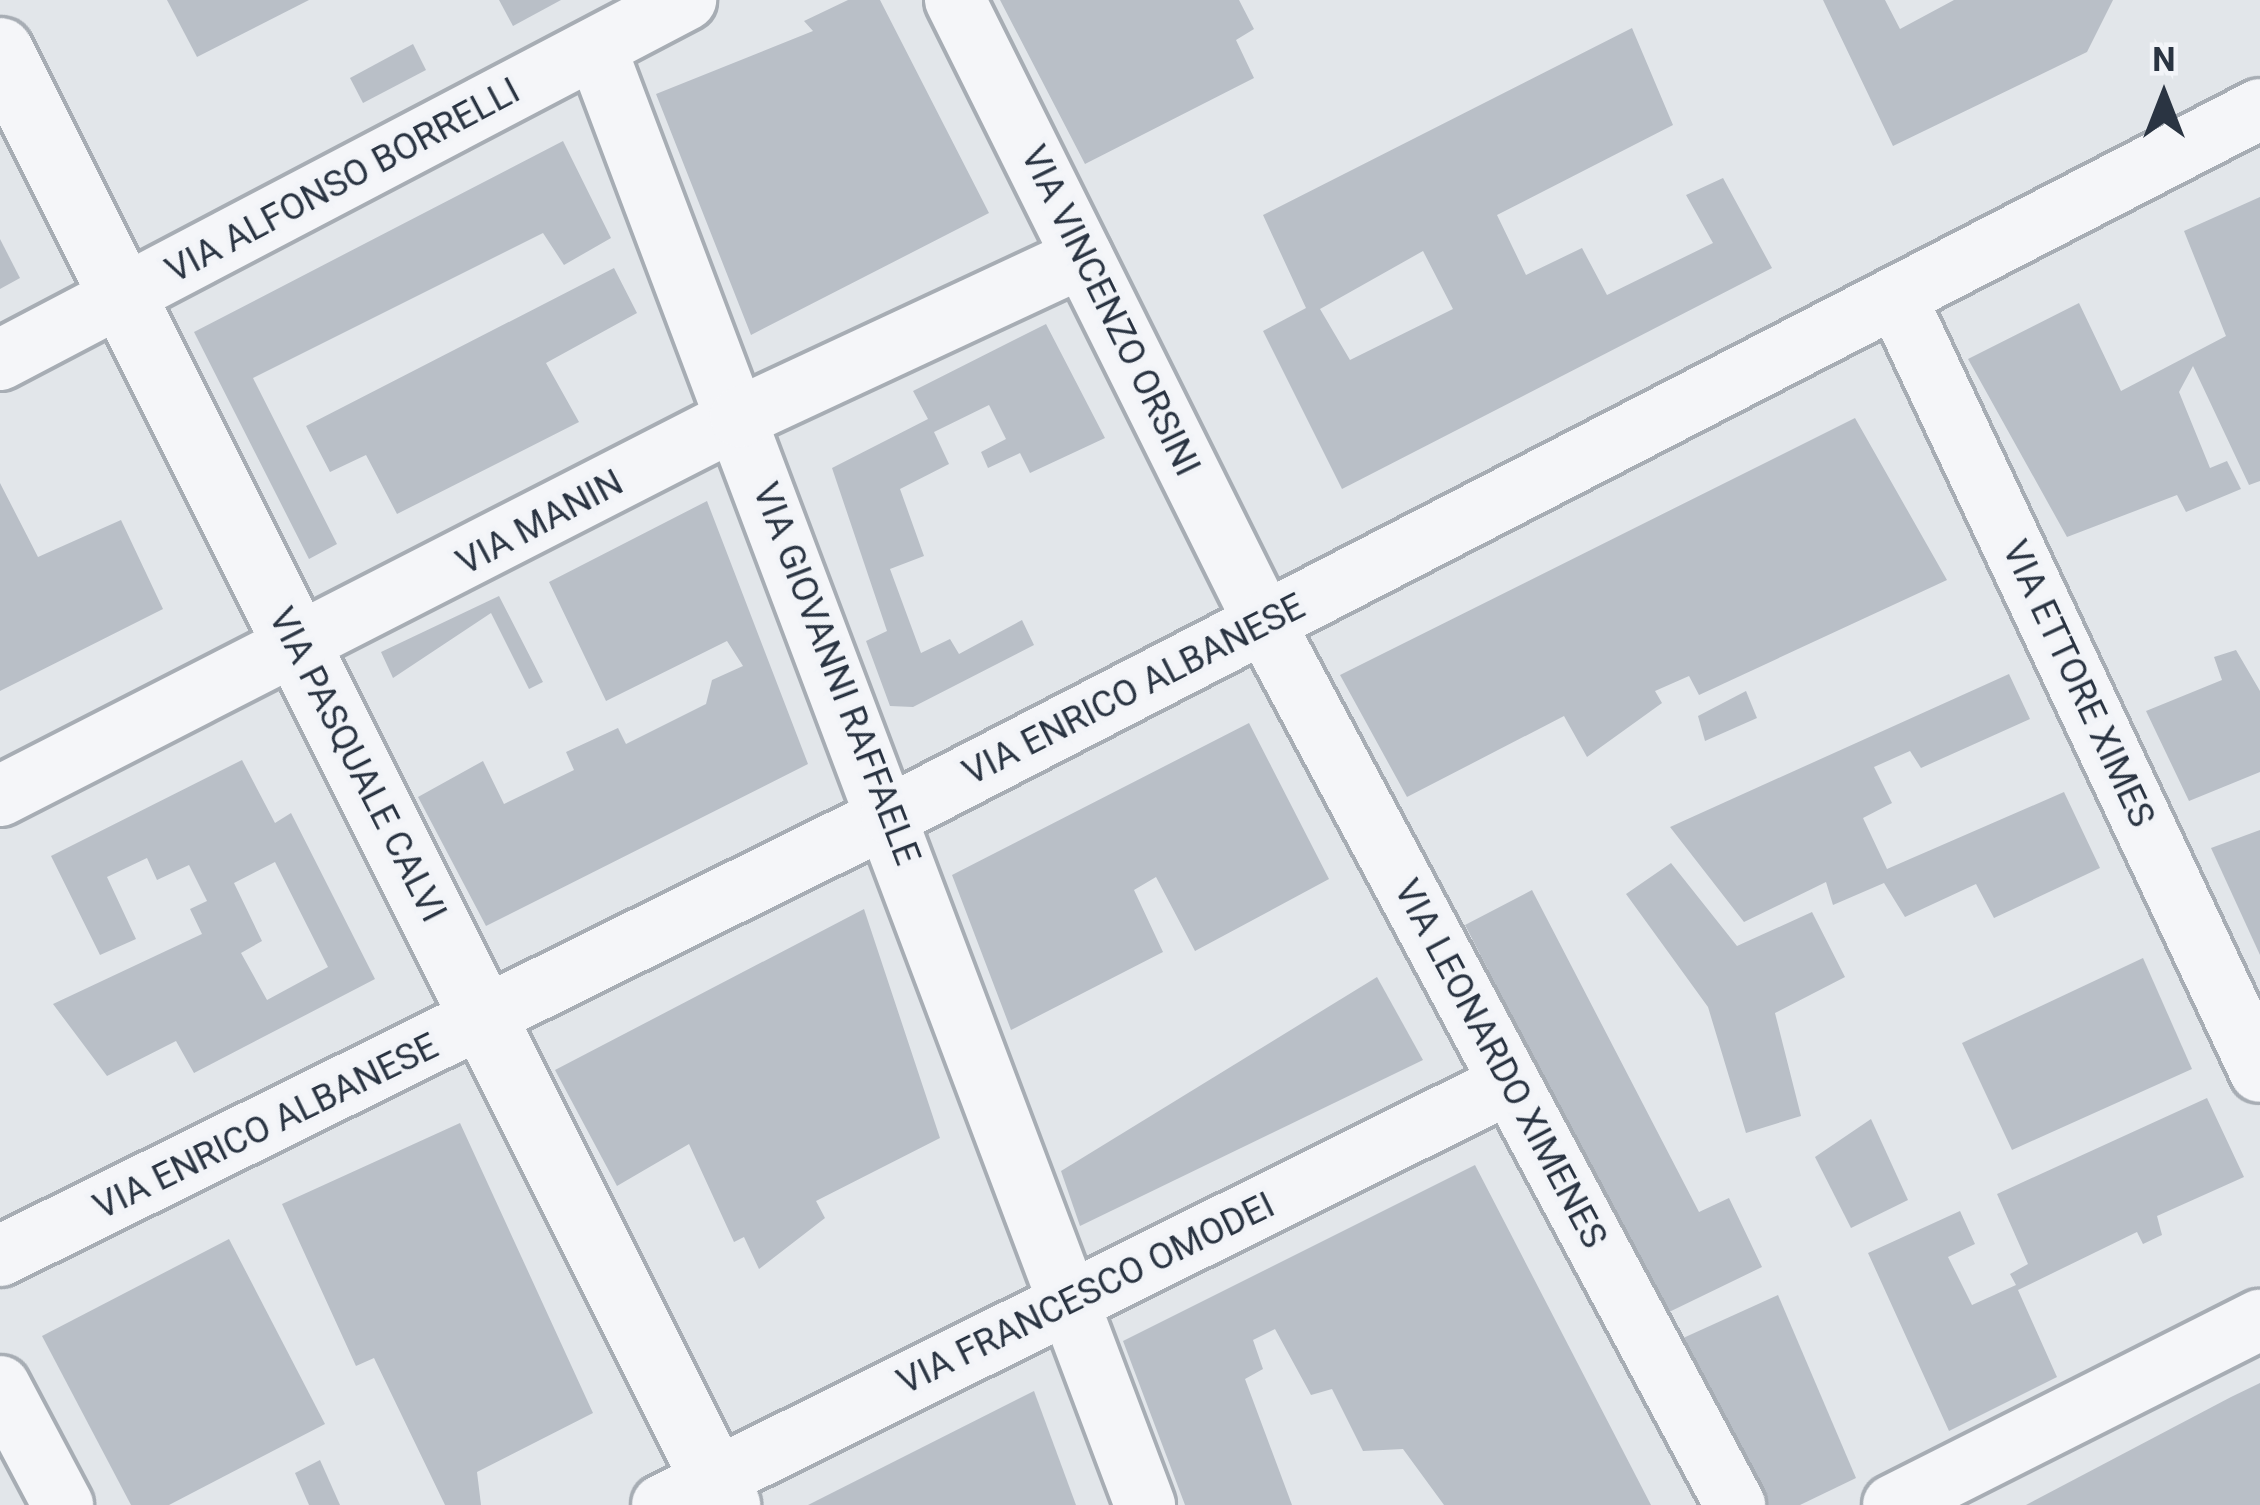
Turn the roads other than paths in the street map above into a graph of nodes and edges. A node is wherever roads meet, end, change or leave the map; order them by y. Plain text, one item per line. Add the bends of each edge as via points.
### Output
1 (686, 0) edge
2 (955, 0) edge
3 (596, 48) junction
4 (0, 51) edge
5 (2260, 110) edge
6 (1083, 257) junction
7 (1896, 297) junction
8 (124, 298) junction
9 (0, 361) edge
10 (740, 417) junction
11 (1264, 622) junction
12 (300, 651) junction
13 (0, 796) edge
14 (891, 815) junction
15 (485, 1021) junction
16 (2260, 1072) edge
17 (1510, 1083) junction
18 (0, 1256) edge
19 (1067, 1304) junction
20 (2260, 1320) edge
21 (0, 1386) edge
22 (701, 1496) edge
23 (63, 1505) edge
24 (1144, 1505) edge
25 (1735, 1505) edge
26 (1893, 1505) edge

1 - 3 street, VIA ALFONSO BORRELLI
2 - 6 street, VIA VINCENZO ORSINI
3 - 8 street, VIA ALFONSO BORRELLI
3 - 10 street, VIA GIOVANNI RAFFAELE
4 - 8 street, VIA PASQUALE CALVI
5 - 7 street, VIA ENRICO ALBANESE
6 - 10 street, VIA MANIN
6 - 11 street, VIA VINCENZO ORSINI
7 - 11 street, VIA ENRICO ALBANESE
7 - 16 street, VIA ETTORE XIMES
8 - 9 street, VIA ALFONSO BORRELLI
8 - 12 street, VIA PASQUALE CALVI
10 - 12 street, VIA MANIN
10 - 14 street, VIA GIOVANNI RAFFAELE
11 - 14 street, VIA ENRICO ALBANESE
11 - 17 street, VIA LEONARDO XIMENES
12 - 13 street, VIA MANIN
12 - 15 street, VIA PASQUALE CALVI
14 - 15 street, VIA ENRICO ALBANESE
14 - 19 street, VIA GIOVANNI RAFFAELE
15 - 18 street, VIA ENRICO ALBANESE
15 - 22 street, VIA PASQUALE CALVI
17 - 19 street, VIA FRANCESCO OMODEI
17 - 25 street, VIA LEONARDO XIMENES
19 - 22 street, VIA FRANCESCO OMODEI
19 - 24 street, VIA GIOVANNI RAFFAELE
20 - 26 street
21 - 23 street

